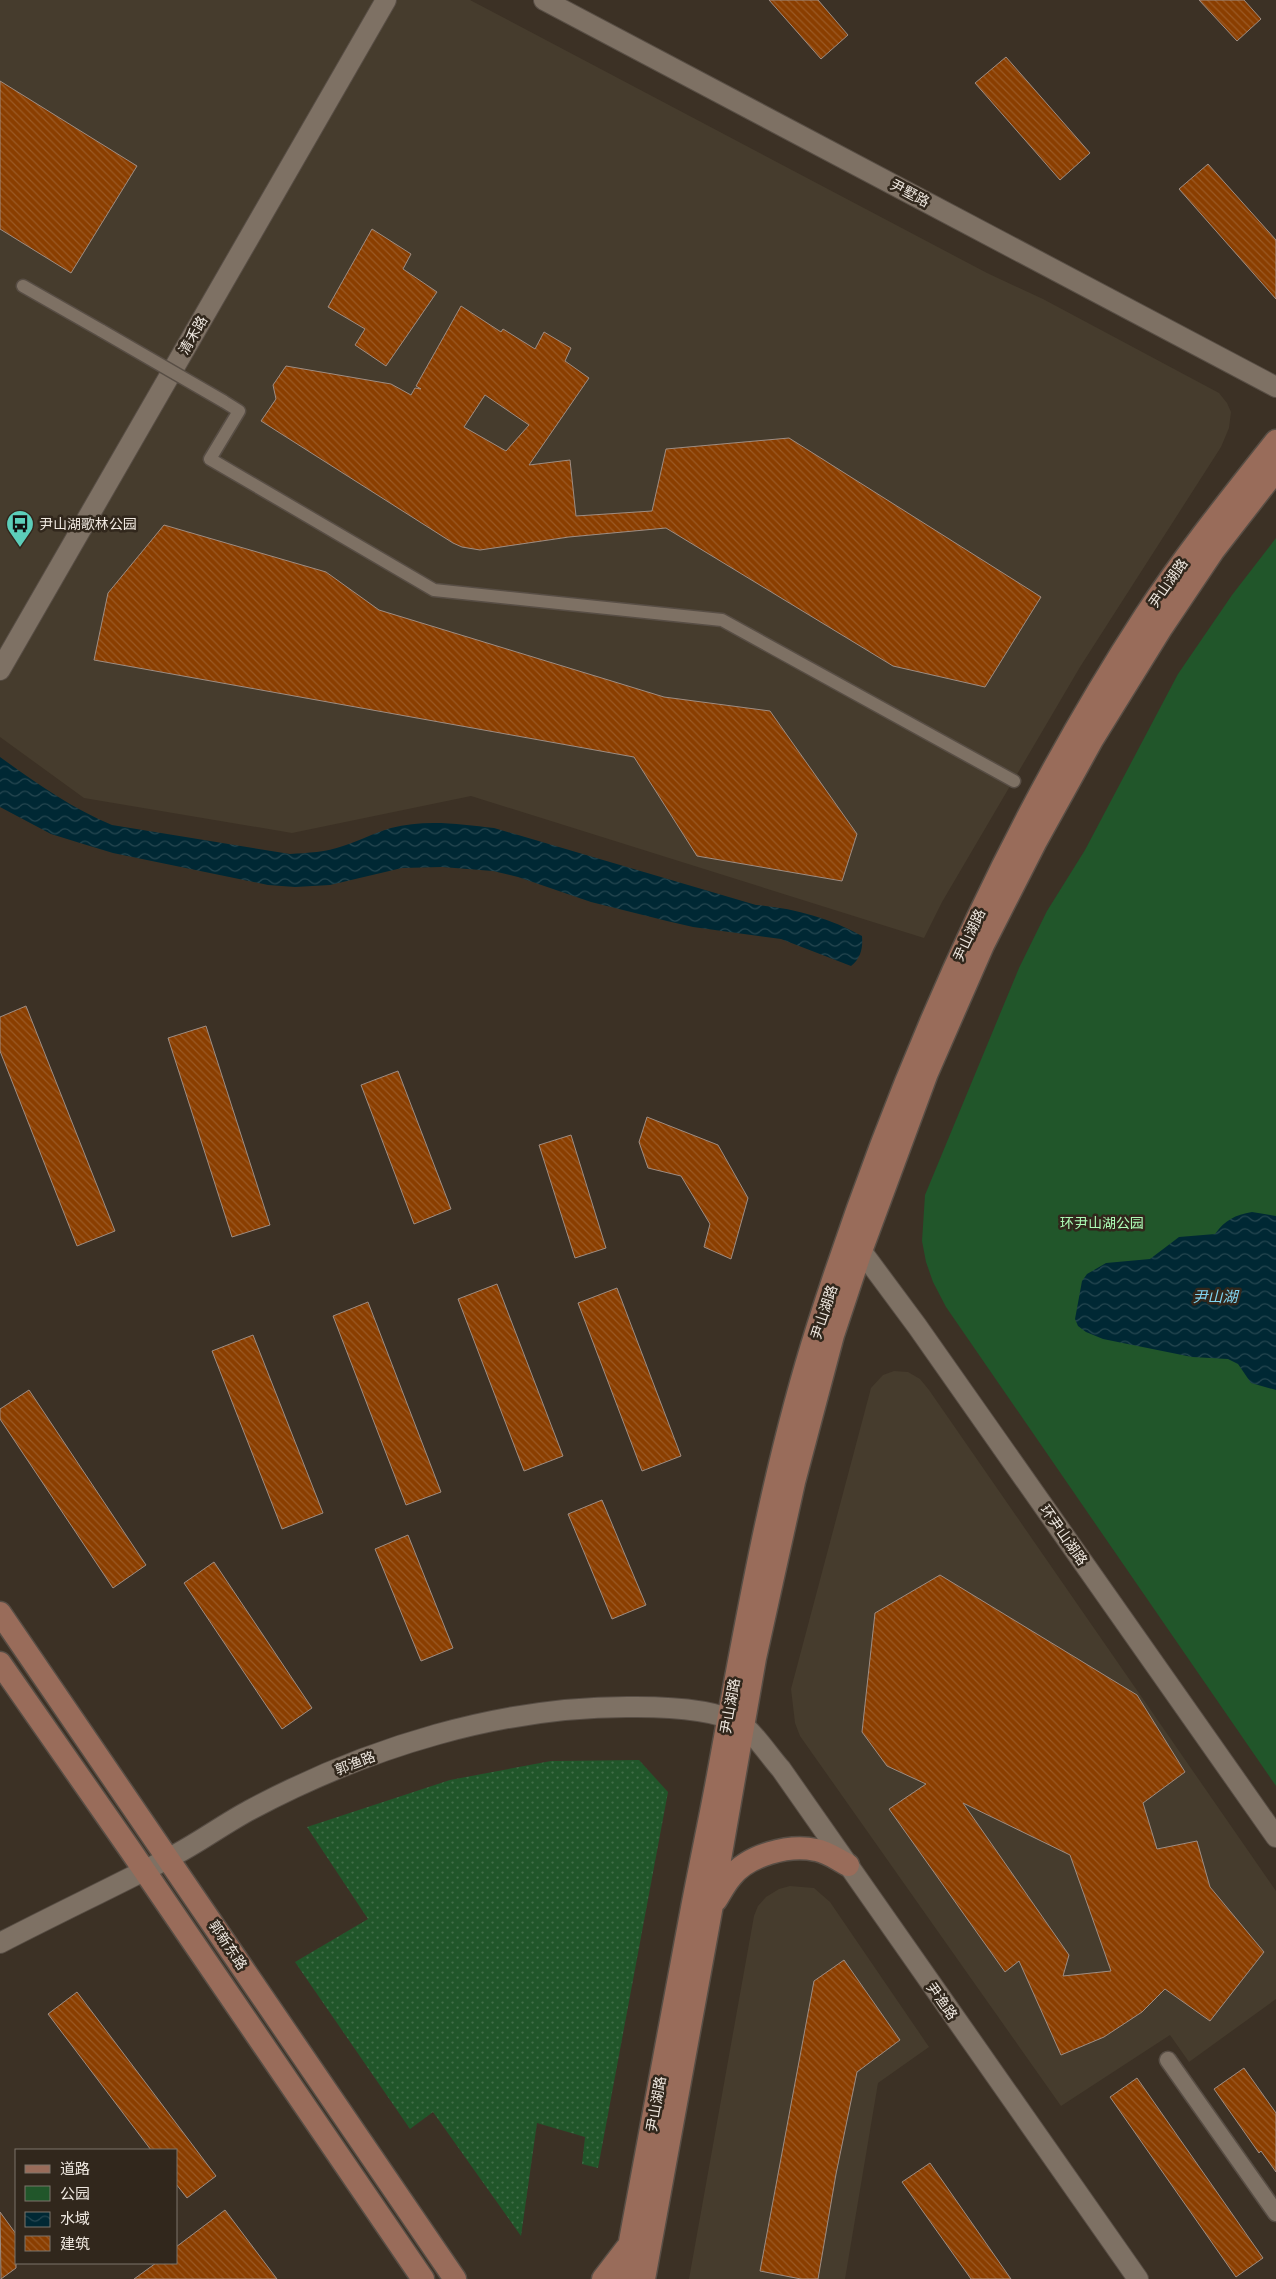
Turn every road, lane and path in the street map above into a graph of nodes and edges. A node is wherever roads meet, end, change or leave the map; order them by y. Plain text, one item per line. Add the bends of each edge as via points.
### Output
1 (386, 0) edge
2 (544, 0) edge
3 (23, 286) dead end
4 (1276, 387) edge
5 (1276, 441) edge
6 (1276, 470) edge
7 (1245, 494) junction
8 (0, 670) edge
9 (1014, 781) dead end
10 (856, 1243) junction
11 (0, 1613) edge
12 (0, 1662) edge
13 (736, 1722) junction
14 (1276, 1837) edge
15 (169, 1858) junction
16 (848, 1866) junction
17 (144, 1869) junction
18 (712, 1905) junction
19 (0, 1943) edge
20 (1168, 2060) dead end
21 (1276, 2213) edge
22 (630, 2242) junction
23 (456, 2276) edge
24 (423, 2279) edge
25 (603, 2279) edge
26 (624, 2279) edge
27 (644, 2279) edge
28 (1138, 2279) edge

1 - 8 street, 清禾路
2 - 4 street, 尹墅路
3 - 9 street, bridge via 239,411 210,458 434,590 722,620
5 - 7 main road, 尹山湖路
6 - 7 main road, 尹山湖路
7 - 10 main road, 尹山湖路 via 1204,549 1035,843 983,945
10 - 13 main road, 尹山湖路 via 794,1482 755,1658
10 - 14 street, 环尹山湖路
11 - 15 main road, 郭新东路
12 - 17 main road, 郭新东路
13 - 15 street, 郭渔路 via 670,1707 604,1706 538,1712 475,1725 396,1747 311,1780 250,1810
13 - 16 street, 尹渔路 via 781,1769
13 - 18 main road, 尹山湖路
13 - 22 main road, 尹山湖路
15 - 17 street, 郭渔路
15 - 23 main road, 郭新东路
16 - 18 main road via 816,1850 770,1853 747,1863 732,1876
16 - 28 street, 尹渔路
17 - 19 street, 郭渔路
17 - 24 main road, 郭新东路
18 - 27 main road, 尹山湖路
20 - 21 street
22 - 25 main road
22 - 26 main road, 尹山湖路

